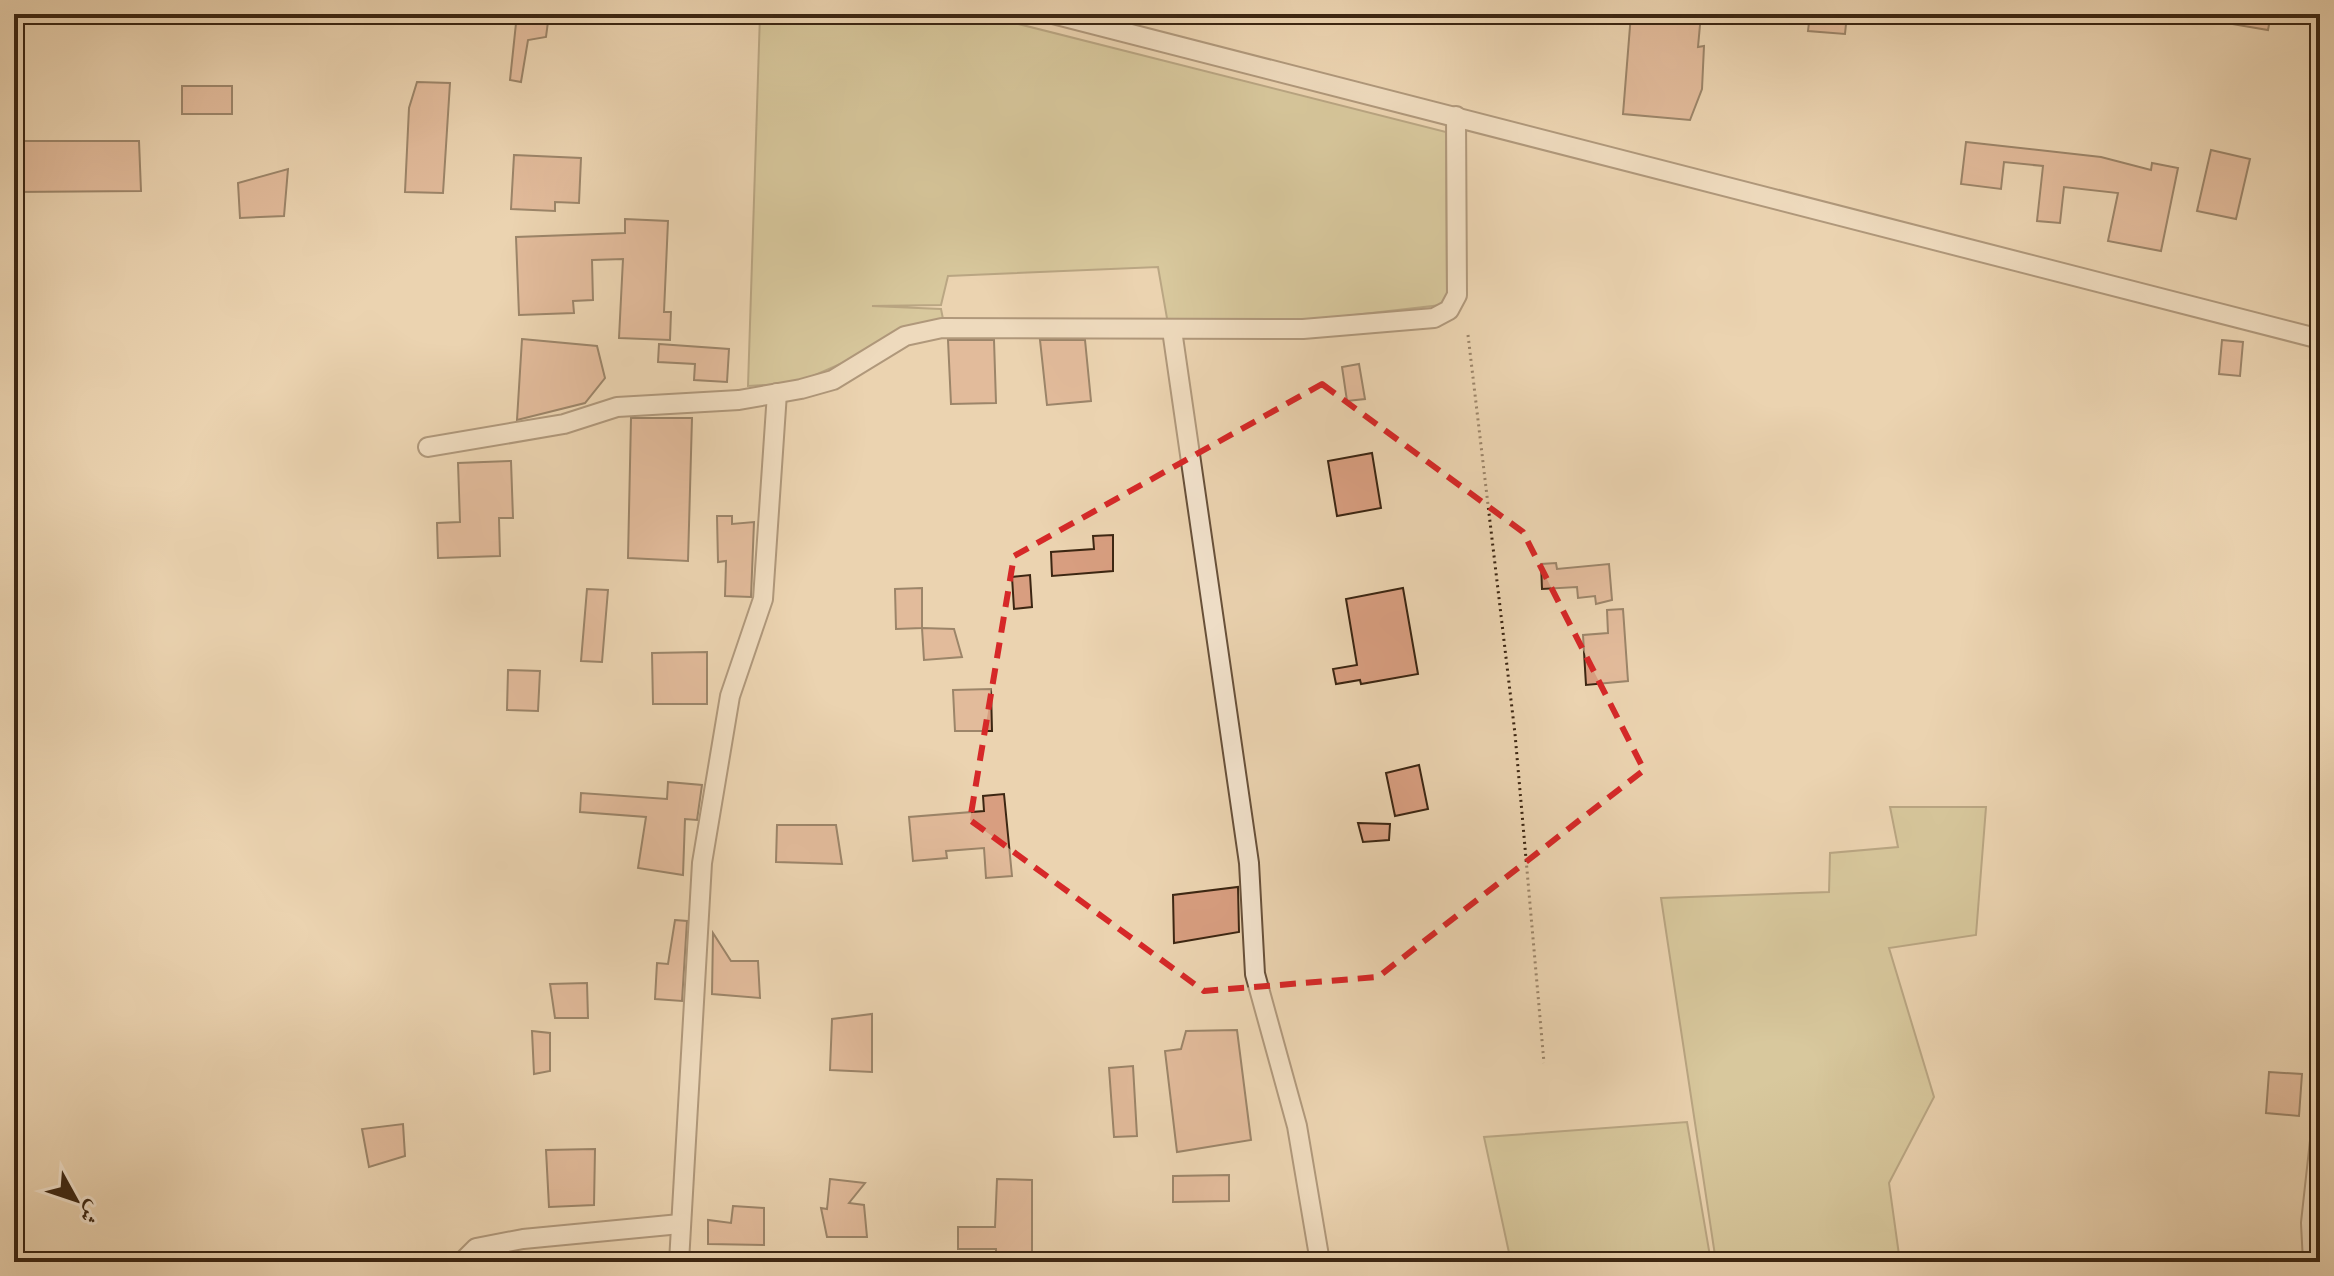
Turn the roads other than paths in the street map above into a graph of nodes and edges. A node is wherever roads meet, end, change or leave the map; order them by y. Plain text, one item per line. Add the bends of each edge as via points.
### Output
1 (1053, 14) edge
2 (1456, 116) junction
3 (1172, 330) junction
4 (2320, 339) edge
5 (777, 393) junction
6 (428, 447) dead end
7 (2320, 1141) edge
8 (680, 1224) junction
9 (462, 1262) edge
10 (679, 1262) edge
11 (1320, 1262) edge
12 (2313, 1262) edge

1 - 2 street
2 - 3 street via 1457,295 1449,310 1434,318 1303,329
2 - 4 street
3 - 5 street via 942,328 905,336 833,380
3 - 11 street via 1249,863 1255,974 1297,1126
5 - 6 street via 617,407 564,424
5 - 8 street via 763,599 730,696 702,863
7 - 12 street via 2311,1223
8 - 9 street via 523,1239 476,1248
8 - 10 street

